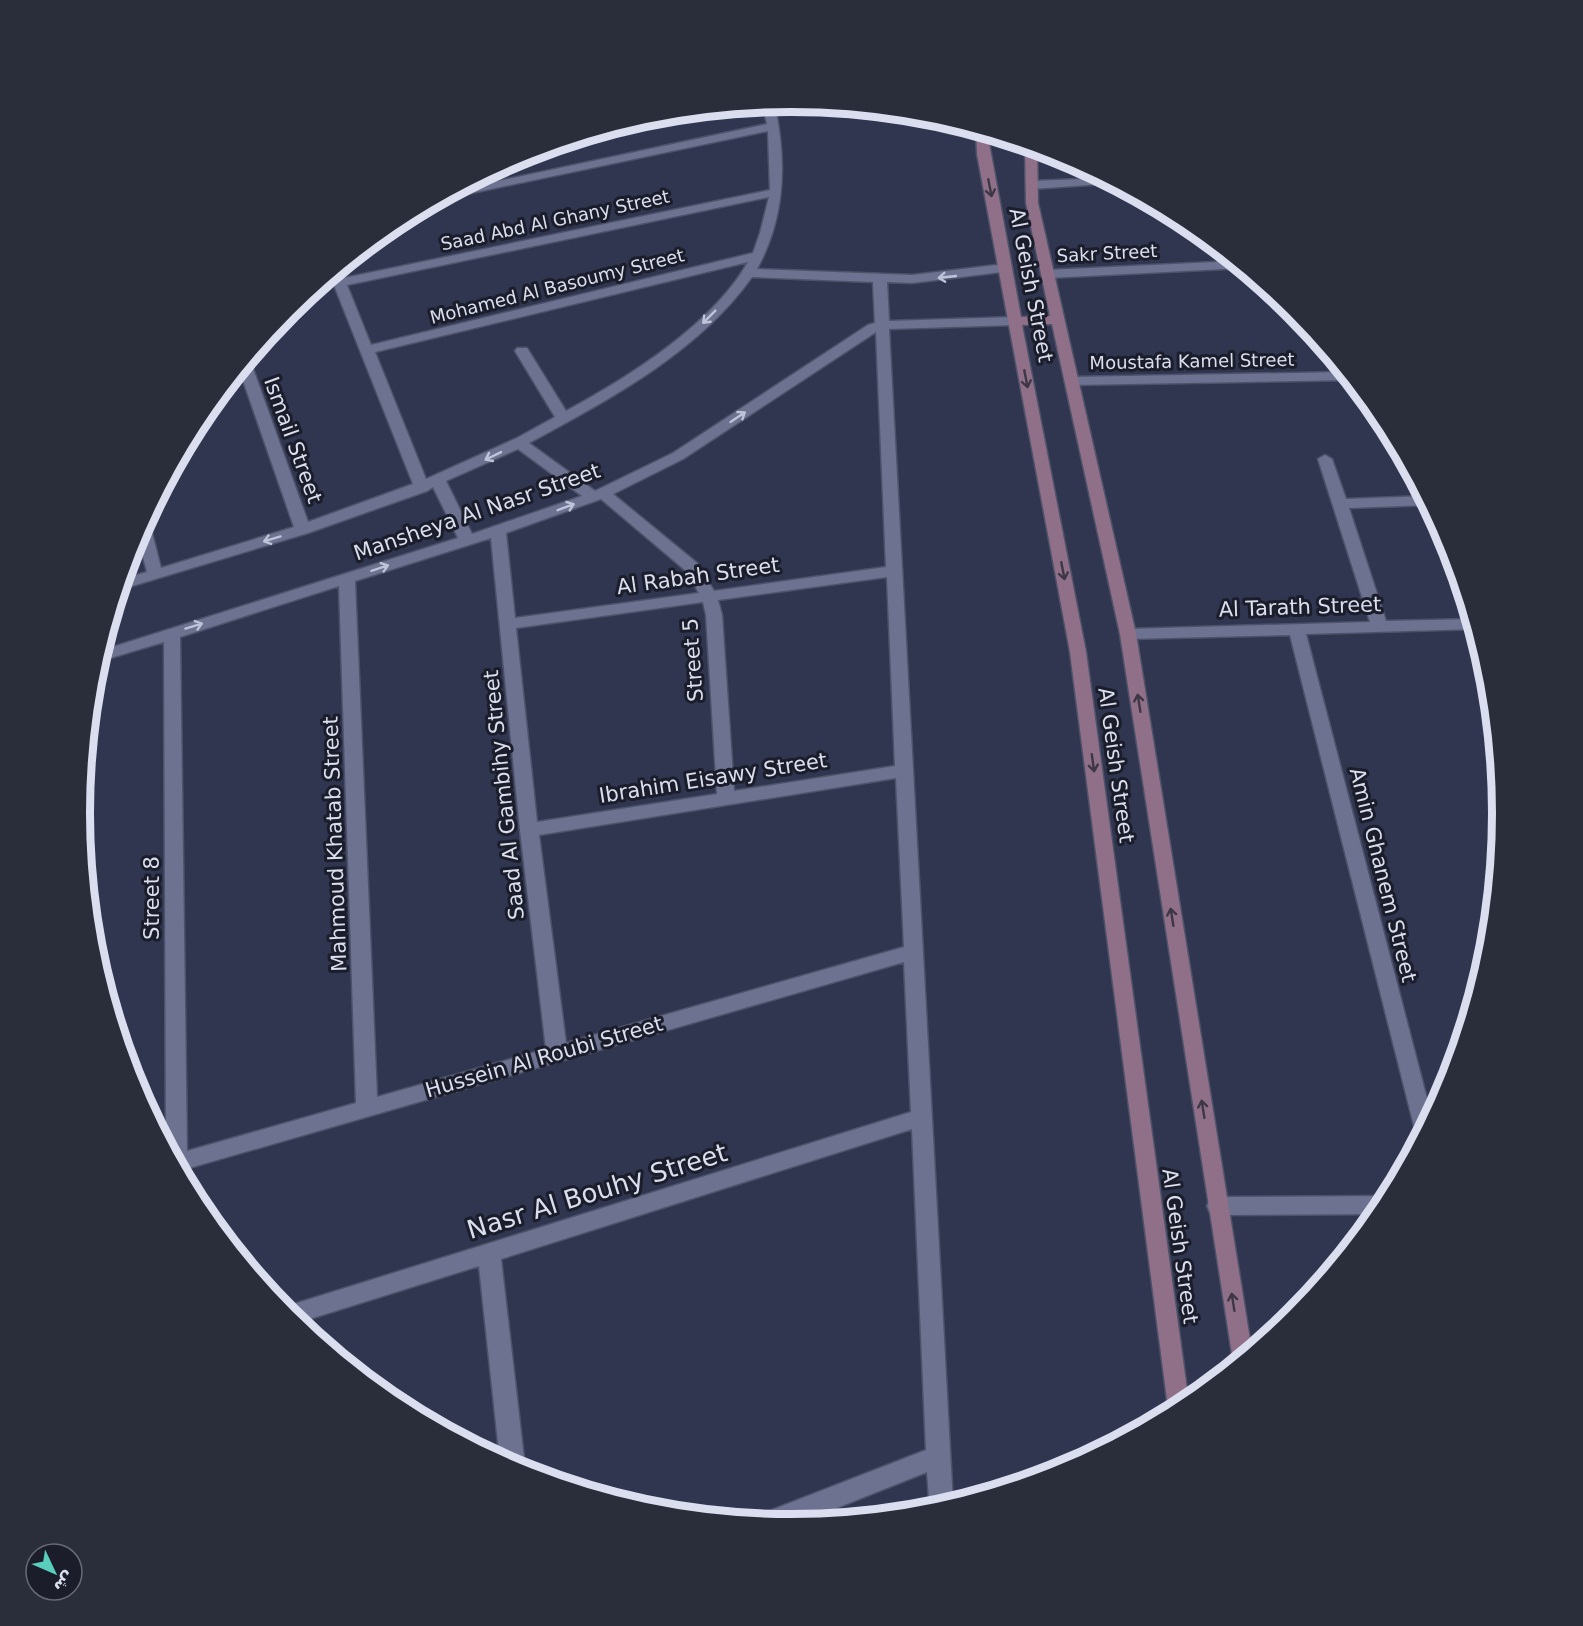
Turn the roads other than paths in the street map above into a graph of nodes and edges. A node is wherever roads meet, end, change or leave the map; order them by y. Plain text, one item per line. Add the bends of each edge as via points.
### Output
1 (771, 112) edge
2 (775, 126) junction
3 (982, 138) edge
4 (1031, 154) edge
5 (1097, 182) edge
6 (1032, 185) junction
7 (466, 192) edge
8 (776, 192) junction
9 (756, 256) junction
10 (1230, 265) edge
11 (1005, 268) junction
12 (748, 273) junction
13 (1048, 274) junction
14 (340, 277) edge
15 (338, 278) edge
16 (880, 280) junction
17 (1058, 320) junction
18 (1015, 321) junction
19 (882, 326) junction
20 (367, 350) junction
21 (522, 351) dead end
22 (247, 371) edge
23 (1340, 376) edge
24 (1072, 381) junction
25 (564, 420) junction
26 (519, 443) junction
27 (1325, 459) dead end
28 (438, 481) junction
29 (422, 488) junction
30 (598, 495) junction
31 (1420, 501) edge
32 (1340, 504) junction
33 (303, 530) junction
34 (498, 530) junction
35 (146, 539) edge
36 (467, 540) junction
37 (894, 571) junction
38 (155, 574) junction
39 (347, 579) junction
40 (129, 582) edge
41 (709, 596) junction
42 (507, 624) junction
43 (1467, 624) edge
44 (1380, 627) junction
45 (1297, 630) junction
46 (172, 633) junction
47 (1128, 634) junction
48 (108, 654) edge
49 (904, 771) junction
50 (726, 798) junction
51 (529, 830) junction
52 (913, 952) junction
53 (557, 1053) junction
54 (367, 1108) junction
55 (922, 1117) junction
56 (1422, 1120) edge
57 (176, 1149) edge
58 (182, 1161) edge
59 (1218, 1206) junction
60 (1373, 1206) edge
61 (489, 1253) junction
62 (300, 1313) edge
63 (1241, 1351) edge
64 (1177, 1399) edge
65 (512, 1456) edge
66 (939, 1456) junction
67 (941, 1498) edge
68 (791, 1514) edge

1 - 2 street, Mansheya Al Nasr Street
2 - 7 street
2 - 8 street, Mansheya Al Nasr Street
3 -> 11 main road, Al Geish Street
4 - 6 main road, Al Geish Street
5 - 6 street
6 - 13 main road, Al Geish Street via 1032,203
8 - 9 street, Mansheya Al Nasr Street
8 - 14 street, Saad Abd Al Ghany Street
9 - 12 street, Mansheya Al Nasr Street
9 - 20 street, Mohamed Al Basoumy Street
10 - 13 street, Sakr Street
11 -> 16 street via 943,278
11 - 18 main road, Al Geish Street
12 - 16 street
12 -> 25 street, Mansheya Al Nasr Street via 706,320 665,354
13 - 17 main road, Al Geish Street
15 - 20 street
16 - 19 street
17 - 18 main road
17 - 24 main road, Al Geish Street
18 - 19 street, Mansheya Al Nasr Street
18 -> 64 main road, Al Geish Street via 1078,652
30 -> 19 street, Mansheya Al Nasr Street via 678,456 859,335
19 - 37 street
20 - 29 street
21 - 25 street
22 - 33 street, Ismail Street
23 - 24 street, Moustafa Kamel Street
24 - 47 main road, Al Geish Street
25 - 26 street, Mansheya Al Nasr Street
26 -> 28 street, Mansheya Al Nasr Street
26 - 30 street, Street 5
27 - 32 street
28 - 29 street, Mansheya Al Nasr Street
28 - 36 street
29 - 33 street, Mansheya Al Nasr Street
34 -> 30 street, Mansheya Al Nasr Street
30 - 41 street, Street 5 via 691,567
31 - 32 street
32 - 44 street
33 -> 38 street, Mansheya Al Nasr Street
34 - 36 street, Mansheya Al Nasr Street
34 - 42 street, Saad Al Gambihy Street
35 - 38 street
39 -> 36 street, Mansheya Al Nasr Street
37 - 41 street, Al Rabah Street
37 - 49 street
38 - 40 street, Mansheya Al Nasr Street
46 -> 39 street, Mansheya Al Nasr Street
39 - 54 street, Mahmoud Khatab Street
41 - 42 street, Al Rabah Street
41 - 50 street, Street 5 via 714,615
42 - 51 street, Saad Al Gambihy Street
43 - 44 street, Al Tarath Street
44 - 45 street, Al Tarath Street
45 - 47 street, Al Tarath Street
45 - 56 street, Amin Ghanem Street
46 - 48 street, Mansheya Al Nasr Street
46 - 57 street, Street 8
59 -> 47 main road, Al Geish Street
49 - 50 street, Ibrahim Eisawy Street
49 - 52 street
50 - 51 street, Ibrahim Eisawy Street
51 - 53 street, Saad Al Gambihy Street
52 - 53 street, Hussein Al Roubi Street
52 - 55 street
53 - 54 street, Hussein Al Roubi Street
54 - 58 street, Hussein Al Roubi Street
55 - 61 street, Nasr Al Bouhy Street
55 - 66 street
59 - 60 street
63 -> 59 main road, Al Geish Street
61 - 62 street, Nasr Al Bouhy Street
61 - 65 street
66 - 67 street
66 - 68 street

